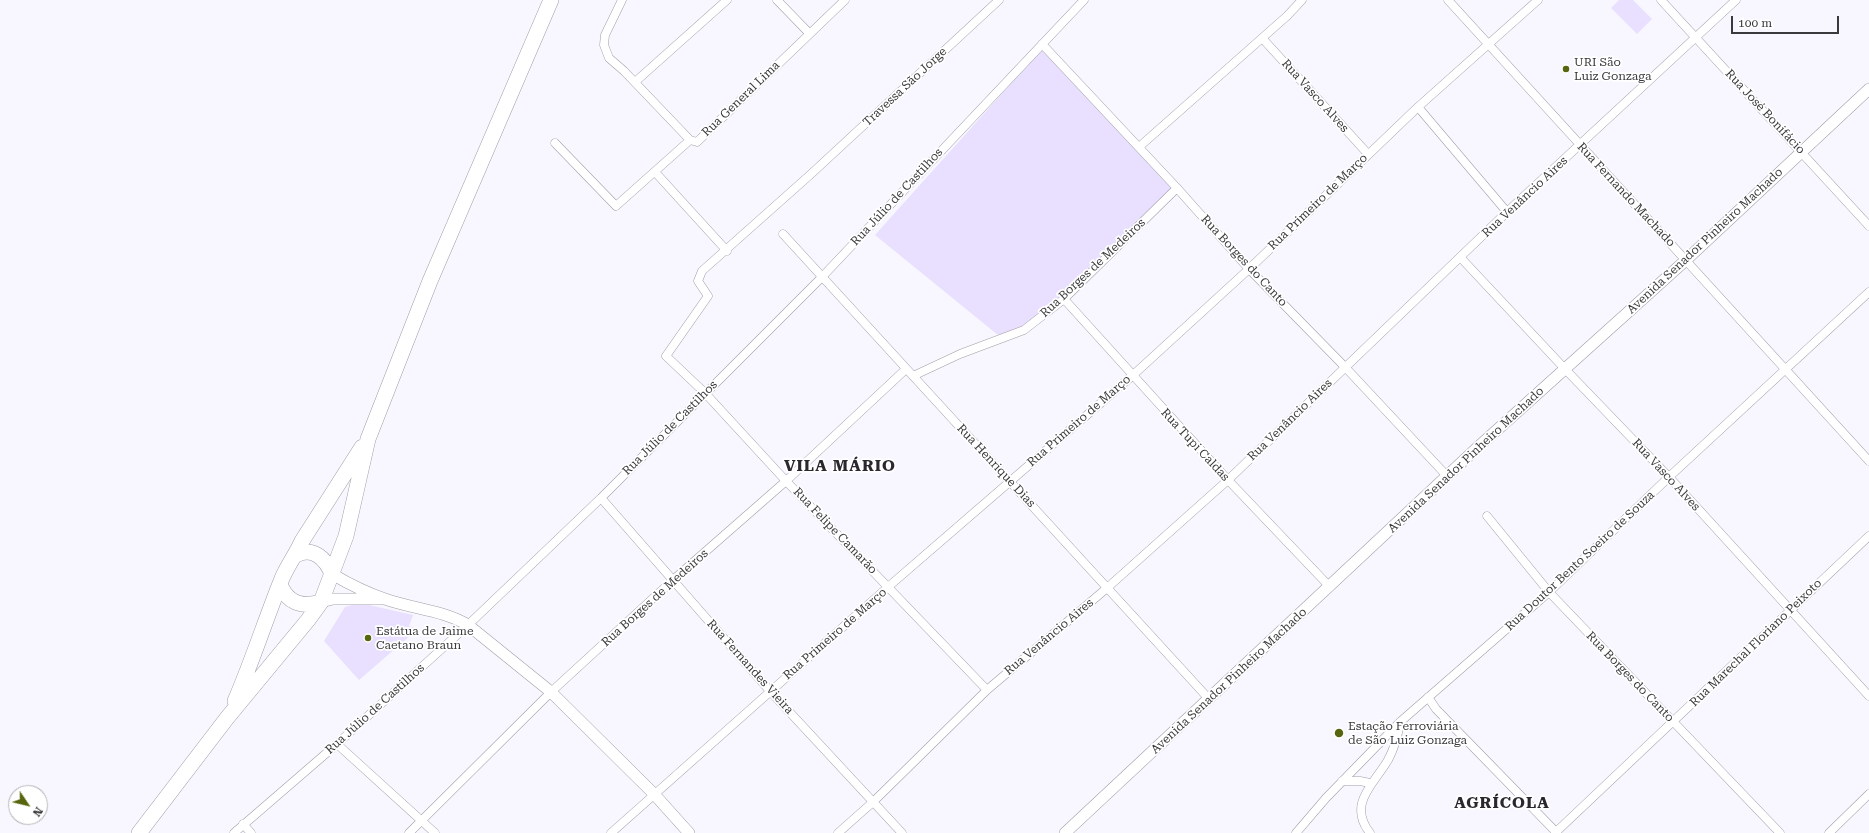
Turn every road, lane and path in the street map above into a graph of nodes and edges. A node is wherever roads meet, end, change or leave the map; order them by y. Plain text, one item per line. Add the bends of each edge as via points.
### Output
1 (551, 0) edge
2 (622, 0) edge
3 (727, 0) edge
4 (777, 0) edge
5 (845, 0) edge
6 (999, 0) edge
7 (1084, 0) edge
8 (1302, 0) edge
9 (1448, 0) edge
10 (1538, 0) edge
11 (1661, 0) edge
12 (1736, 0) edge
13 (809, 33) junction
14 (1262, 38) junction
15 (1696, 38) junction
16 (1042, 44) junction
17 (1488, 45) junction
18 (635, 82) junction
19 (1869, 89) edge
20 (1418, 107) junction
21 (690, 140) junction
22 (555, 143) dead end
23 (1580, 146) junction
24 (1139, 147) junction
25 (1802, 152) junction
26 (1368, 154) junction
27 (655, 172) junction
28 (1177, 188) junction
29 (1508, 212) junction
30 (1869, 226) edge
31 (783, 234) dead end
32 (727, 251) junction
33 (1460, 257) junction
34 (1686, 260) junction
35 (1249, 269) junction
36 (822, 277) junction
37 (1869, 292) edge
38 (1064, 299) junction
39 (666, 356) joint
40 (1345, 367) junction
41 (906, 369) junction
42 (1565, 370) junction
43 (1785, 370) junction
44 (912, 376) junction
45 (1132, 376) junction
46 (705, 393) junction
47 (368, 439) junction
48 (1869, 461) edge
49 (1447, 476) junction
50 (1669, 477) junction
51 (1228, 480) junction
52 (786, 481) junction
53 (1010, 481) junction
54 (601, 498) junction
55 (1487, 516) dead end
56 (1869, 536) edge
57 (296, 555) junction
58 (332, 574) junction
59 (673, 580) junction
60 (280, 584) junction
61 (888, 586) junction
62 (1330, 587) junction
63 (1107, 588) junction
64 (1549, 592) junction
65 (385, 599) junction
66 (320, 602) junction
67 (1789, 611) junction
68 (468, 625) junction
69 (987, 690) junction
70 (770, 691) junction
71 (551, 692) junction
72 (1869, 696) edge
73 (1428, 697) junction
74 (1209, 699) junction
75 (227, 718) junction
76 (1400, 722) junction
77 (1673, 722) junction
78 (337, 744) junction
79 (1342, 781) junction
80 (1370, 783) junction
81 (654, 794) junction
82 (1869, 794) edge
83 (873, 802) junction
84 (421, 821) junction
85 (243, 824) junction
86 (1367, 830) edge
87 (139, 833) edge
88 (234, 833) edge
89 (251, 833) edge
90 (409, 833) edge
91 (435, 833) edge
92 (611, 833) edge
93 (689, 833) edge
94 (838, 833) edge
95 (902, 833) edge
96 (1066, 833) edge
97 (1296, 833) edge
98 (1556, 833) edge
99 (1780, 833) edge
100 (1829, 833) edge

1 - 47 highway via 430,281
2 - 18 street via 605,36 604,45 609,58
3 - 18 street
4 - 13 street
5 - 13 street, Rua General Lima
6 - 32 street, Travessa São Jorge
7 - 16 street, Rua Júlio de Castilhos
8 - 14 street
9 - 17 street, Rua Fernando Machado
10 - 17 street, Rua Primeiro de Março
11 - 15 street, Rua José Bonifácio
12 - 15 street, Rua Venâncio Aires
13 - 21 street, Rua General Lima via 697,142
14 - 24 street
14 - 26 street, Rua Vasco Alves
15 - 23 street, Rua Venâncio Aires
15 - 25 street, Rua José Bonifácio
16 - 24 street, Rua Borges do Canto
16 - 36 street, Rua Júlio de Castilhos
17 - 20 street, Rua Primeiro de Março
17 - 23 street, Rua Fernando Machado
18 - 21 street
19 - 25 main road, Avenida Senador Pinheiro Machado
20 - 26 street, Rua Primeiro de Março
20 - 29 street
21 - 27 street, Rua General Lima
22 - 27 street, Rua General Lima via 616,206
23 - 29 street, Rua Venâncio Aires
23 - 34 street, Rua Fernando Machado
24 - 28 street, Rua Borges do Canto
25 - 30 street, Rua José Bonifácio
25 - 34 main road, Avenida Senador Pinheiro Machado
26 - 35 street, Rua Primeiro de Março
27 - 32 street
28 - 35 street, Rua Borges do Canto
28 - 38 street, Rua Borges de Medeiros
29 - 33 street, Rua Venâncio Aires
31 - 36 street, Rua Henrique Dias
32 - 39 street, Travessa São Jorge via 702,271 698,281 708,296
33 - 40 street, Rua Venâncio Aires
33 - 42 street, Rua Vasco Alves
34 - 42 main road, Avenida Senador Pinheiro Machado
34 - 43 street, Rua Fernando Machado
35 - 40 street, Rua Borges do Canto
35 - 45 street, Rua Primeiro de Março
36 - 41 street, Rua Henrique Dias
36 - 46 street, Rua Júlio de Castilhos
37 - 43 street, Rua Doutor Bento Soeiro de Souza
38 - 44 street, Rua Borges de Medeiros via 1024,330 943,361
38 - 45 street, Rua Tupi Caldas
39 - 46 street, Rua Felipe Camarão
40 - 49 street, Rua Borges do Canto
40 - 51 street, Rua Venâncio Aires
41 - 44 street, Rua Henrique Dias
41 - 52 street, Rua Borges de Medeiros
42 - 49 main road, Avenida Senador Pinheiro Machado
42 - 50 street, Rua Vasco Alves
43 - 48 street, Rua Fernando Machado
43 - 50 street, Rua Doutor Bento Soeiro de Souza
44 - 53 street, Rua Henrique Dias
45 - 51 street, Rua Tupi Caldas
45 - 53 street, Rua Primeiro de Março
46 - 52 street, Rua Felipe Camarão
46 - 54 street, Rua Júlio de Castilhos
47 - 57 highway via 302,541
47 - 58 highway via 346,536
49 - 62 main road, Avenida Senador Pinheiro Machado
50 - 64 street, Rua Doutor Bento Soeiro de Souza
50 - 67 street, Rua Vasco Alves
51 - 62 street, Rua Tupi Caldas
51 - 63 street, Rua Venâncio Aires
52 - 59 street, Rua Borges de Medeiros
52 - 61 street, Rua Felipe Camarão
53 - 61 street, Rua Primeiro de Março
53 - 63 street, Rua Henrique Dias
54 - 59 street, Rua Fernandes Vieira
54 - 68 street, Rua Júlio de Castilhos
55 - 64 street, Rua Borges do Canto
56 - 67 street, Rua Marechal Floriano Peixoto
57 - 58 highway via 301,552 317,554 329,566
57 - 60 highway
58 - 65 main road
58 - 66 highway
59 - 70 street, Rua Fernandes Vieira
59 - 71 street, Rua Borges de Medeiros
60 - 66 highway via 282,592 294,603 311,605
60 - 75 highway via 251,664
61 - 69 street, Rua Felipe Camarão
61 - 70 street, Rua Primeiro de Março
62 - 74 main road, Avenida Senador Pinheiro Machado
63 - 69 street, Rua Venâncio Aires
63 - 74 street, Rua Henrique Dias
64 - 73 street, Rua Doutor Bento Soeiro de Souza
64 - 77 street, Rua Borges do Canto
65 - 66 main road via 333,599
65 - 68 main road via 455,617
66 - 75 highway
67 - 72 street, Rua Vasco Alves
67 - 77 street, Rua Marechal Floriano Peixoto
68 - 71 main road
68 - 78 street, Rua Júlio de Castilhos
69 - 83 street, Rua Venâncio Aires
70 - 81 street, Rua Primeiro de Março
70 - 83 street, Rua Fernandes Vieira
71 - 81 main road
71 - 84 street, Rua Borges de Medeiros
73 - 76 street, Rua Doutor Bento Soeiro de Souza
73 - 98 street via 1436,709
74 - 96 main road, Avenida Senador Pinheiro Machado
75 - 87 highway
76 - 79 street, Rua Doutor Bento Soeiro de Souza
76 - 80 street via 1397,742 1387,762
77 - 98 street, Rua Marechal Floriano Peixoto
77 - 99 street, Rua Borges do Canto
78 - 84 street
78 - 85 street, Rua Júlio de Castilhos
79 - 80 street
79 - 97 street, Rua Doutor Bento Soeiro de Souza
80 - 86 street via 1360,812
81 - 92 street, Rua Primeiro de Março
81 - 93 main road
82 - 100 street
83 - 94 street, Rua Venâncio Aires
83 - 95 street, Rua Fernandes Vieira
84 - 90 street, Rua Borges de Medeiros
84 - 91 street
85 - 88 street, Rua Júlio de Castilhos
85 - 89 street

